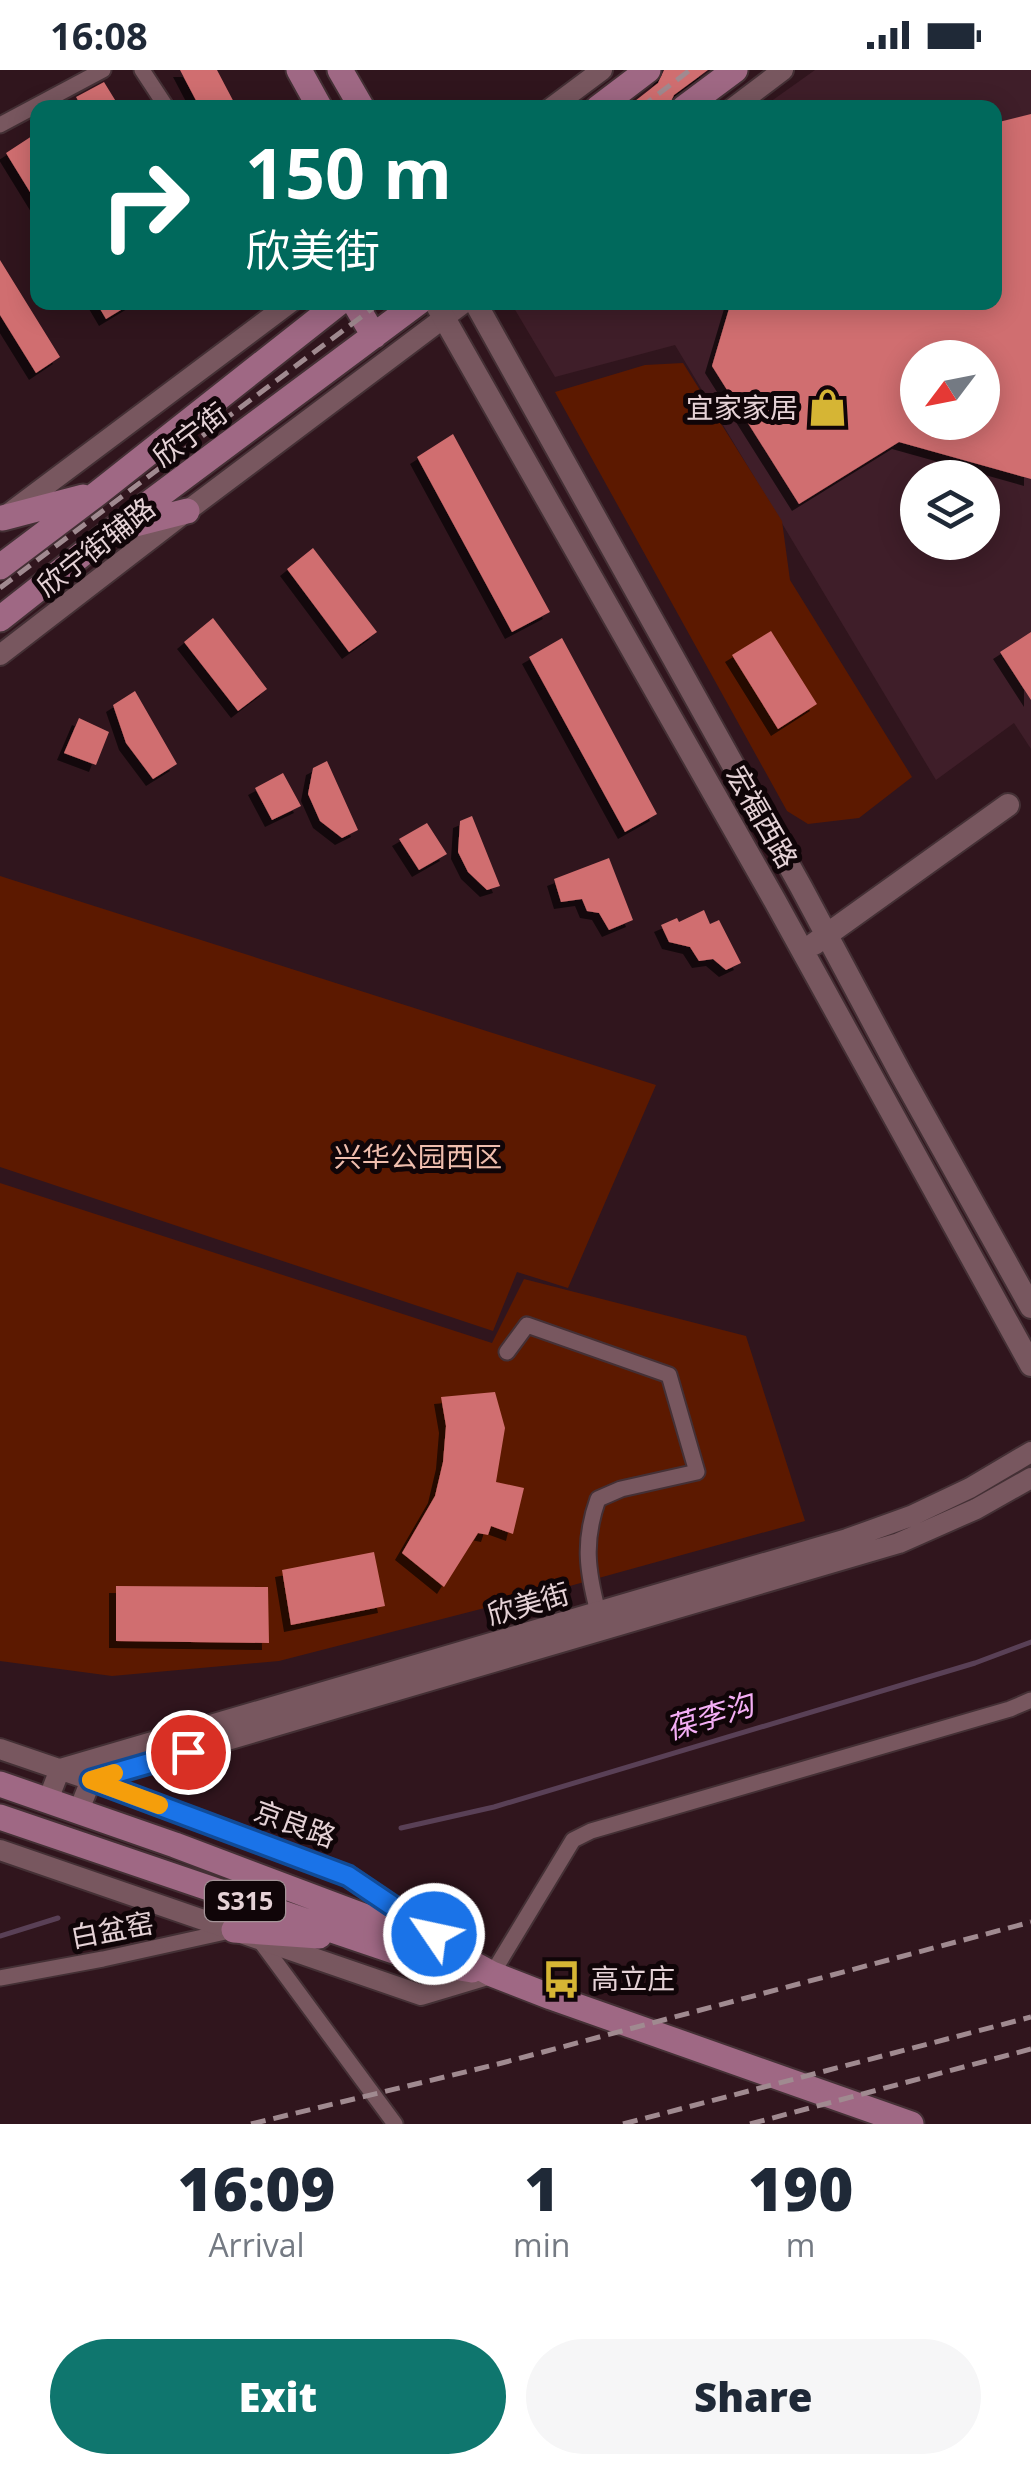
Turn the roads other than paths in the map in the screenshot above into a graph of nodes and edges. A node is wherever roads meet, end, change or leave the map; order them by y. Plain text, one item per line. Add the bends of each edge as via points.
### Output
1 (103, 70) edge
2 (142, 70) edge
3 (299, 70) edge
4 (602, 70) edge
5 (648, 70) edge
6 (735, 70) edge
7 (784, 70) edge
8 (47, 100) edge
9 (162, 100) edge
10 (316, 100) edge
11 (563, 100) edge
12 (609, 100) edge
13 (695, 100) edge
14 (744, 100) edge
15 (30, 109) edge
16 (0, 125) edge
17 (280, 310) edge
18 (330, 310) edge
19 (359, 310) edge
20 (408, 310) edge
21 (440, 310) edge
22 (478, 310) edge
23 (374, 336) junction
24 (98, 493) junction
25 (187, 511) junction
26 (1, 519) edge
27 (114, 530) junction
28 (0, 567) edge
29 (0, 619) edge
30 (0, 656) edge
31 (1008, 805) dead end
32 (827, 936) junction
33 (803, 952) junction
34 (1031, 1308) edge
35 (507, 1352) dead end
36 (1031, 1365) edge
37 (1031, 1452) edge
38 (1031, 1478) edge
39 (598, 1612) junction
40 (1031, 1700) edge
41 (0, 1749) edge
42 (60, 1769) junction
43 (91, 1780) junction
44 (0, 1784) edge
45 (48, 1800) junction
46 (79, 1810) junction
47 (0, 1818) edge
48 (0, 1850) edge
49 (246, 1934) junction
50 (356, 1938) junction
51 (492, 1974) junction
52 (0, 1978) edge
53 (395, 2124) edge
54 (911, 2124) edge

1 - 8 street
2 - 9 street
3 - 10 main road
4 - 11 street
5 - 12 main road
6 - 13 main road
7 - 14 street
15 - 16 street
17 - 26 street
18 - 24 main road, 欣宁街
19 - 23 main road
20 - 23 main road, 欣宁街
21 - 25 street, 欣宁街辅路
21 - 33 main road, 宏福西路
22 - 32 main road, 宏福西路
23 - 27 main road, 欣宁街
24 - 26 main road
24 - 28 main road, 欣宁街
25 - 27 main road
25 - 30 street, 欣宁街辅路
27 - 29 main road, 欣宁街
31 - 32 main road
32 - 33 main road
32 - 34 main road, 宏福西路
33 - 36 main road, 宏福西路
35 - 39 street via 527,1325 669,1374 697,1472 598,1500 589,1524 588,1574
37 - 39 street, 欣美街 via 895,1522
38 - 43 street, 欣美街 via 898,1543
39 - 42 street, 欣美街
40 - 51 street via 591,1831 574,1840
41 - 42 street, 京良路
42 - 43 street, 京良路
42 - 45 street
43 - 46 street
43 - 51 street, 京良路 via 348,1876
44 - 45 main road, 京良路 / S315
45 - 46 main road, 京良路 / S315
46 - 51 main road, 京良路 / S315 via 436,1943
47 - 50 main road, 京良路 / S315
48 - 49 street
49 - 50 main road
49 - 51 street via 421,1995
49 - 52 street, 白盆窑
49 - 53 street
50 - 51 main road, 京良路 / S315 via 428,1963
51 - 54 main road, 京良路 / S315

